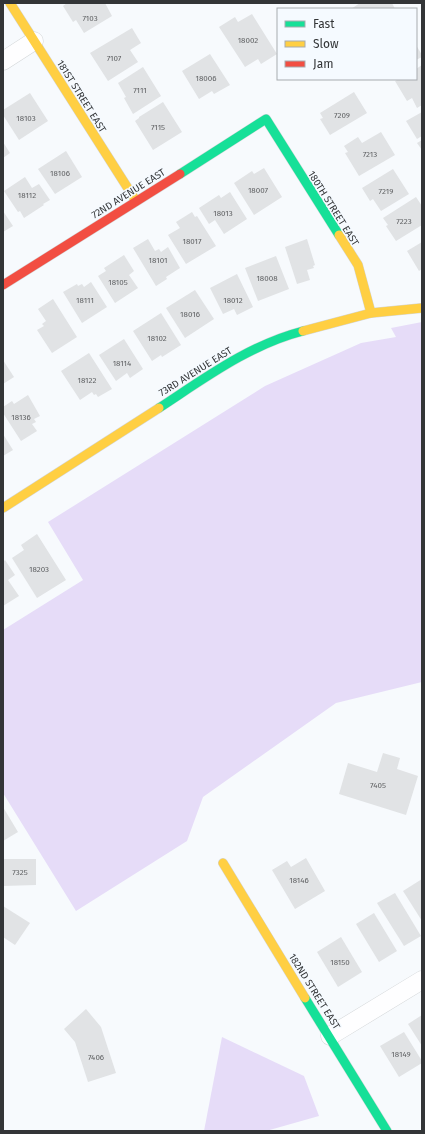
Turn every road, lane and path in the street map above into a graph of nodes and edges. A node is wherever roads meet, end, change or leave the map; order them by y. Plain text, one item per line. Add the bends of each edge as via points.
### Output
1 (10, 3) edge
2 (34, 41) junction
3 (3, 61) edge
4 (266, 119) joint
5 (136, 201) junction
6 (3, 285) edge
7 (422, 308) edge
8 (371, 313) junction
9 (3, 508) edge
10 (223, 863) dead end
11 (422, 980) edge
12 (330, 1036) junction
13 (387, 1131) edge

1 - 2 street, 181ST STREET EAST
2 - 3 street
2 - 5 street, 181ST STREET EAST
4 - 5 street, 72ND AVENUE EAST
4 - 8 street, 180TH STREET EAST via 358,265
5 - 6 street, 72ND AVENUE EAST
7 - 8 street, 73RD AVENUE EAST
8 - 9 street, 73RD AVENUE EAST via 288,335 258,347 230,362
10 - 12 street, 182ND STREET EAST
11 - 12 street
12 - 13 street, 182ND STREET EAST

